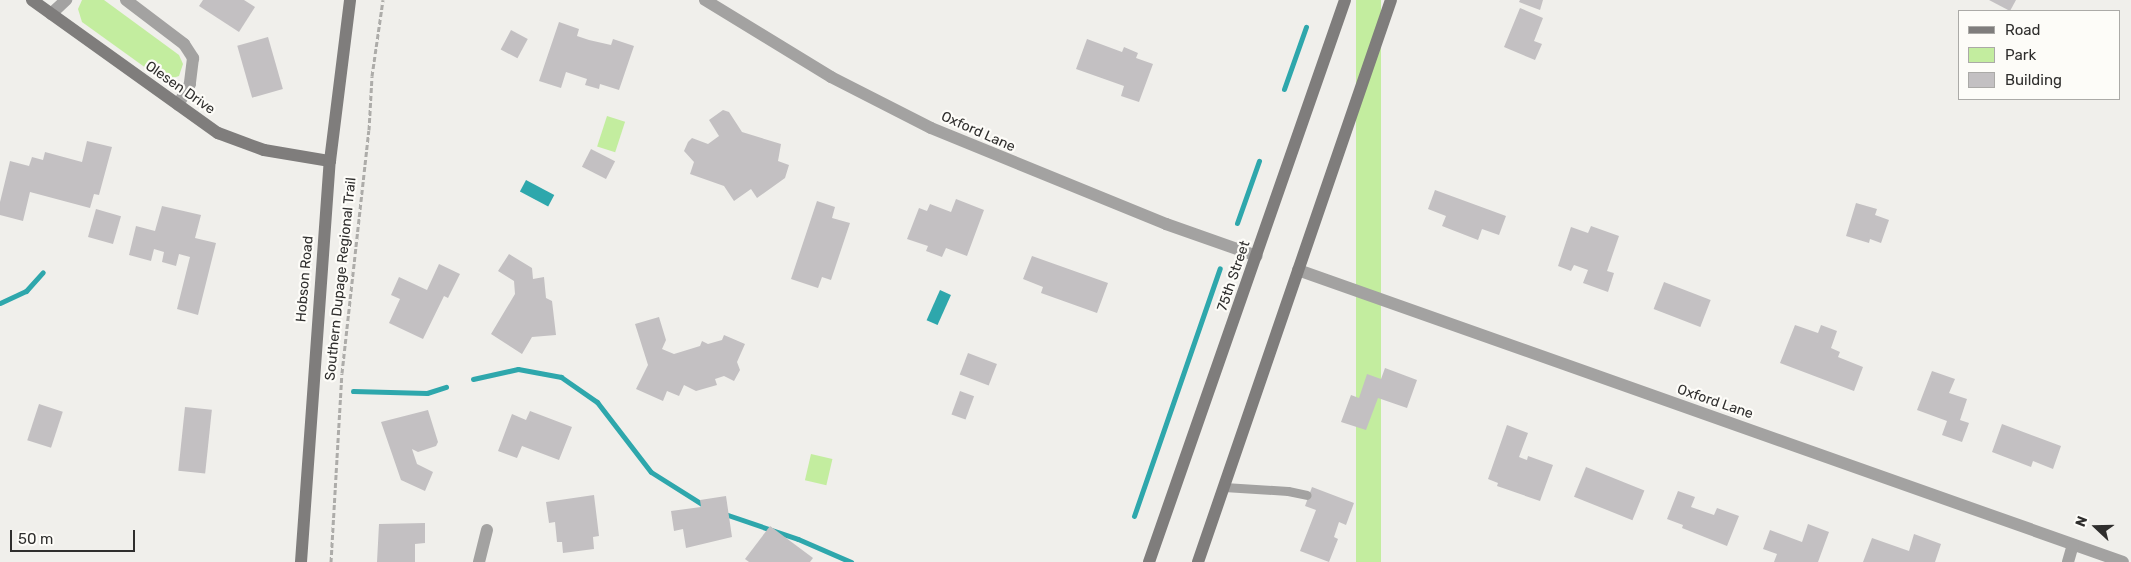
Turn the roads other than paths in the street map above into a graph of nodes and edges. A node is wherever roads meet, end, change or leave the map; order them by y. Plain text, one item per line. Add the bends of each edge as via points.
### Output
1 (32, 0) edge
2 (66, 0) edge
3 (126, 0) edge
4 (350, 0) edge
5 (705, 0) edge
6 (1345, 0) edge
7 (1392, 0) edge
8 (51, 14) junction
9 (178, 105) junction
10 (330, 161) junction
11 (1257, 256) junction
12 (1298, 270) junction
13 (1224, 487) junction
14 (1307, 495) dead end
15 (487, 530) dead end
16 (2073, 545) junction
17 (301, 562) edge
18 (480, 562) edge
19 (1150, 562) edge
20 (1198, 562) edge
21 (2068, 562) edge
22 (2122, 562) edge

1 - 8 main road, Olesen Drive
2 - 8 street
3 - 9 street via 184,44 194,58 190,84
4 - 10 main road, Hobson Road
5 - 11 street, Oxford Lane via 833,79 931,128 1140,214
6 - 11 main road, 75th Street
7 - 12 main road
8 - 9 main road, Olesen Drive
9 - 10 main road, Olesen Drive via 218,133 238,142 264,150
10 - 17 main road, Hobson Road
11 - 19 main road, 75th Street
12 - 13 main road
12 - 16 street, Oxford Lane
13 - 14 lane
13 - 20 main road
15 - 18 street
16 - 21 street
16 - 22 street, Oxford Lane

